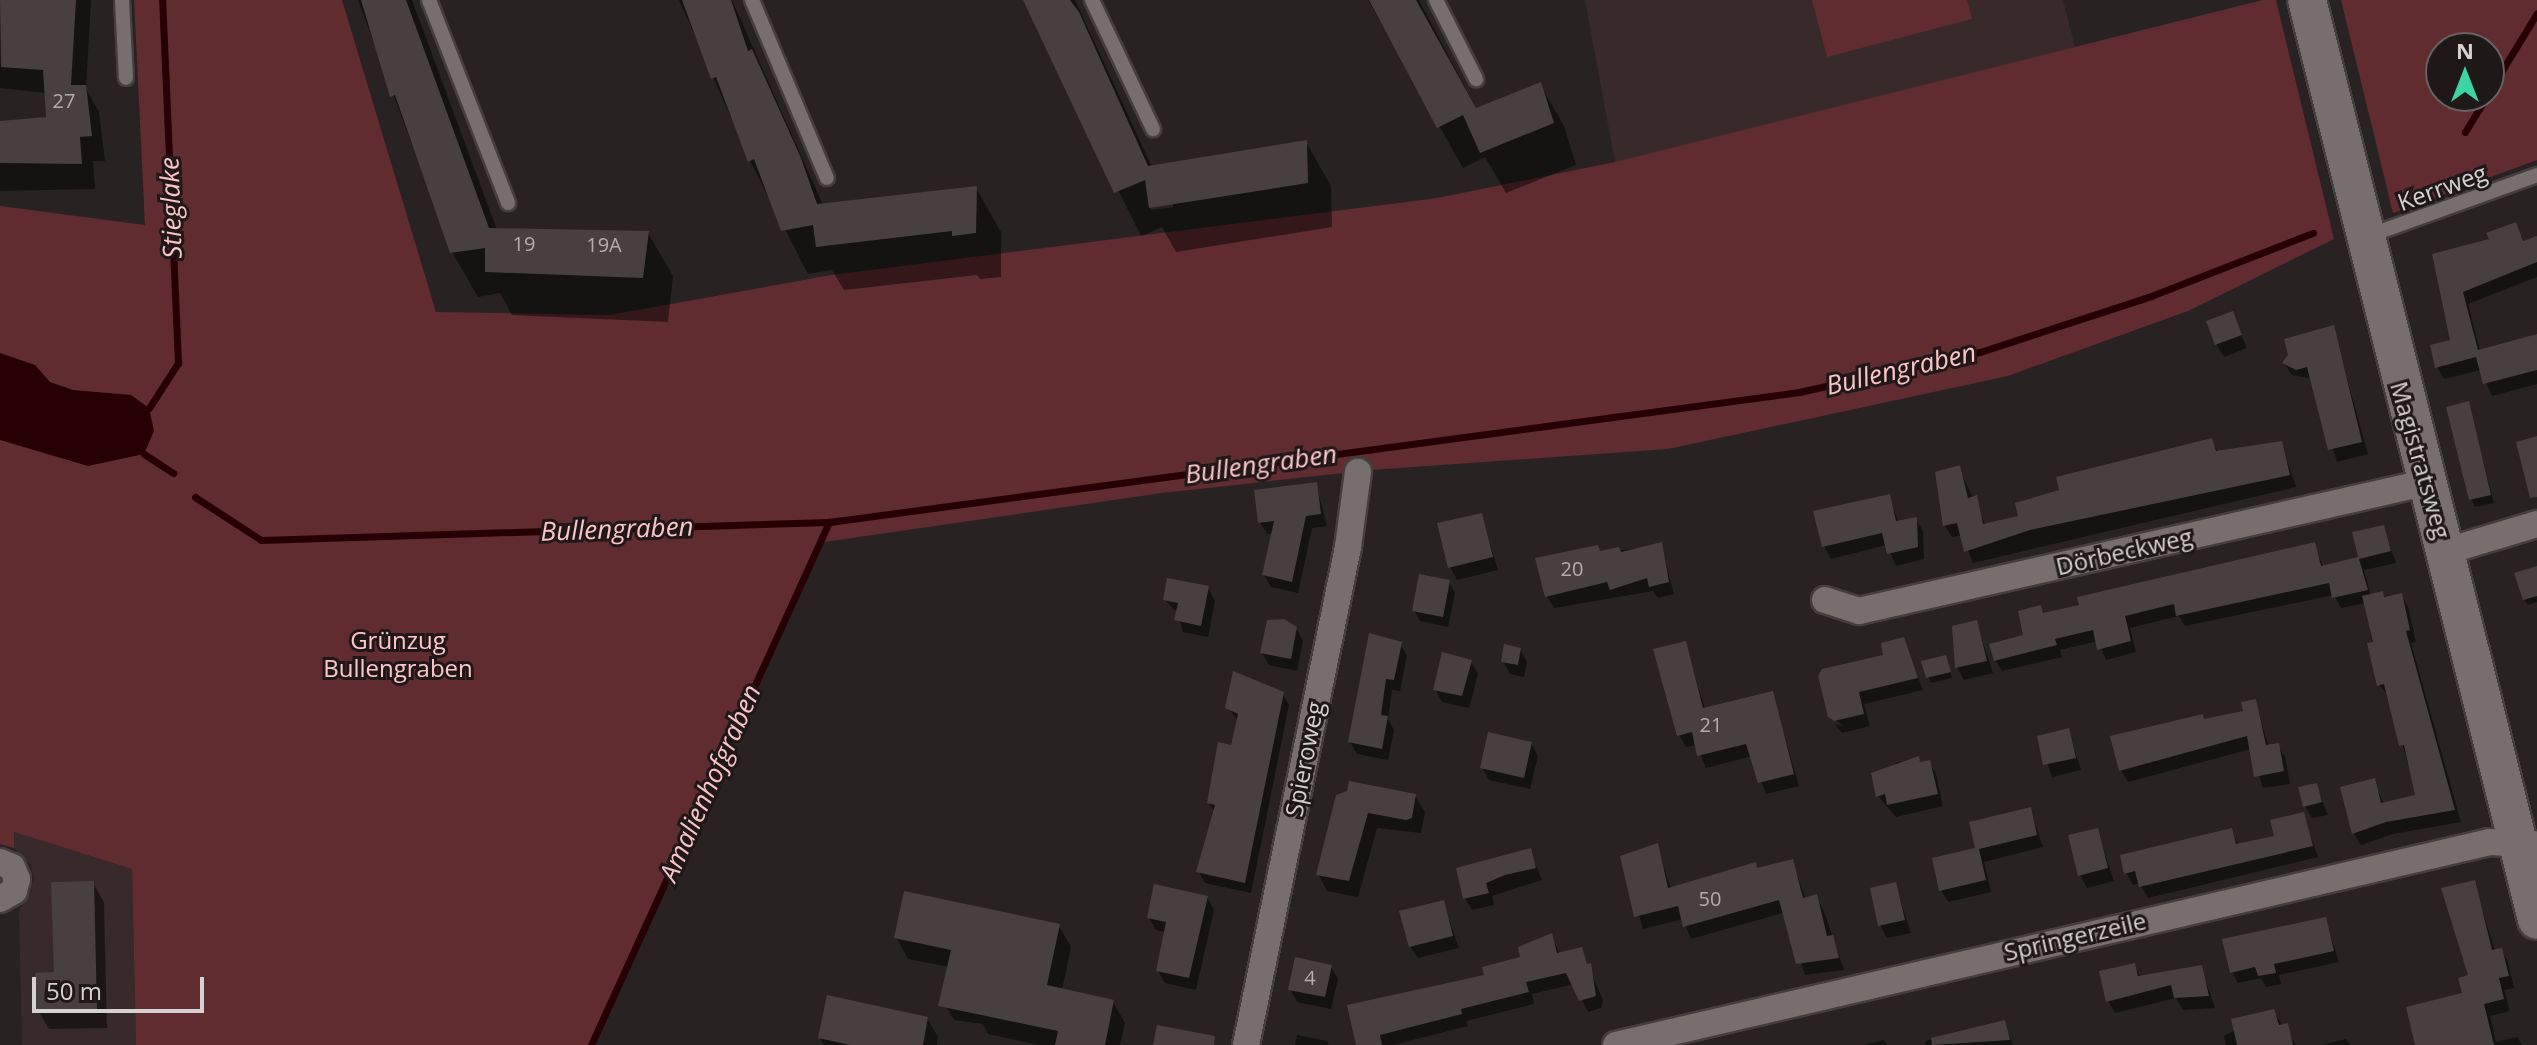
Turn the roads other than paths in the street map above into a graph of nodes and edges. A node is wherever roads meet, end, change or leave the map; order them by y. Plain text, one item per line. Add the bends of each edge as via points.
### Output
1 (122, 0) edge
2 (429, 0) edge
3 (752, 0) edge
4 (1092, 0) edge
5 (1436, 0) edge
6 (2307, 0) edge
7 (126, 78) dead end
8 (1476, 79) dead end
9 (1153, 129) dead end
10 (2537, 175) edge
11 (827, 178) dead end
12 (508, 203) dead end
13 (2363, 237) junction
14 (1358, 472) dead end
15 (2424, 483) junction
16 (2537, 524) edge
17 (2447, 551) junction
18 (1825, 600) dead end
19 (2527, 844) edge
20 (0, 862) edge
21 (0, 899) edge
22 (2537, 920) edge
23 (1246, 1045) edge
24 (1616, 1045) edge

1 - 7 lane
2 - 12 lane
3 - 11 lane
4 - 9 lane
5 - 8 lane
6 - 13 street, Magistratsweg
10 - 13 lane, Kerrweg
13 - 15 street, Magistratsweg
14 - 23 street, Spieroweg via 1348,547
15 - 17 street, Magistratsweg
15 - 18 street, Dörbeckweg via 1859,611
16 - 17 street
17 - 19 street, Magistratsweg
19 - 22 street, Magistratsweg
19 - 24 street, Springerzeile via 2474,845
20 - 21 street via 12,867 17,879 14,891

